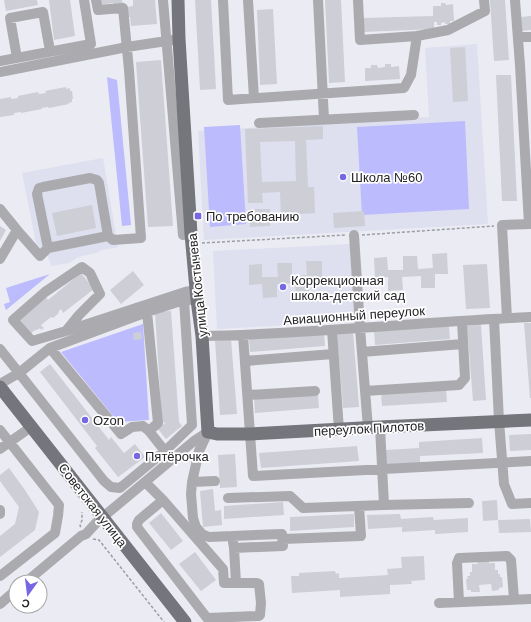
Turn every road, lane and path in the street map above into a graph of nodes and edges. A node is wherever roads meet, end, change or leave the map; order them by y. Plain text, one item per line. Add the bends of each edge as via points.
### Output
1 (84, 0) edge
2 (96, 0) edge
3 (163, 0) edge
4 (178, 0) edge
5 (223, 0) edge
6 (248, 0) edge
7 (318, 0) edge
8 (358, 0) edge
9 (484, 0) edge
10 (515, 0) edge
11 (417, 36) junction
12 (519, 37) junction
13 (531, 37) edge
14 (173, 40) junction
15 (127, 47) junction
16 (50, 51) junction
17 (17, 58) junction
18 (0, 61) edge
19 (0, 72) edge
20 (322, 93) junction
21 (254, 98) junction
22 (527, 98) edge
23 (414, 115) dead end
24 (324, 120) junction
25 (259, 123) dead end
26 (528, 162) edge
27 (0, 209) edge
28 (530, 224) edge
29 (17, 230) junction
30 (354, 235) dead end
31 (108, 236) junction
32 (48, 248) junction
33 (0, 259) edge
34 (192, 297) junction
35 (147, 312) junction
36 (531, 317) edge
37 (507, 318) junction
38 (494, 319) junction
39 (462, 321) junction
40 (360, 328) junction
41 (66, 330) junction
42 (332, 330) junction
43 (243, 335) junction
44 (202, 336) junction
45 (463, 344) junction
46 (50, 348) junction
47 (0, 349) edge
48 (362, 352) junction
49 (333, 354) junction
50 (245, 361) junction
51 (19, 372) junction
52 (0, 386) edge
53 (315, 390) dead end
54 (365, 391) junction
55 (248, 395) junction
56 (0, 400) edge
57 (531, 420) edge
58 (499, 421) junction
59 (374, 427) junction
60 (28, 429) junction
61 (0, 430) edge
62 (338, 430) junction
63 (149, 431) junction
64 (208, 432) junction
65 (250, 434) junction
66 (9, 442) junction
67 (0, 449) edge
68 (165, 451) junction
69 (171, 460) junction
70 (531, 461) edge
71 (503, 463) junction
72 (382, 469) junction
73 (215, 481) dead end
74 (145, 482) junction
75 (192, 482) junction
76 (228, 498) dead end
77 (163, 500) junction
78 (469, 503) dead end
79 (531, 503) edge
80 (384, 505) junction
81 (359, 506) junction
82 (0, 510) edge
83 (82, 512) dead end
84 (0, 514) edge
85 (100, 520) junction
86 (86, 534) junction
87 (232, 536) junction
88 (283, 539) junction
89 (234, 548) junction
90 (36, 574) edge
91 (0, 576) edge
92 (236, 583) junction
93 (8, 597) edge
94 (514, 599) junction
95 (531, 599) edge
96 (459, 602) junction
97 (439, 603) dead end
98 (0, 604) edge
99 (164, 622) edge
100 (174, 622) edge
101 (185, 622) edge

1 - 16 street via 91,44
2 - 15 street via 98,10 123,8
3 - 14 street
4 - 14 main road, улица Костычева
5 - 21 street via 228,100
6 - 21 street
7 - 20 street
8 - 11 street via 360,40
9 - 11 street via 485,11 448,30
10 - 12 street
11 - 20 street via 411,75 404,88
12 - 13 street
12 - 22 street
14 - 15 street
14 - 34 main road, улица Костычева via 191,234
15 - 19 street
15 - 31 street via 142,242 113,240
16 - 17 street
16 - 17 street via 43,12 10,18
17 - 18 street
20 - 21 street
20 - 24 street
22 - 26 street
23 - 24 street
24 - 25 street
26 - 28 street
27 - 29 street
28 - 37 street via 502,225
29 - 32 street via 40,256
29 - 33 street
30 - 40 street
31 - 32 street
31 - 32 street via 99,183 96,180 90,178 50,185 39,188 37,194
34 - 35 street
34 - 41 street via 185,292
34 - 44 main road, улица Костычева
34 - 68 street via 192,425
35 - 46 street
35 - 63 street via 158,423
36 - 37 street, Авиационный переулок
37 - 38 street, Авиационный переулок
38 - 39 street, Авиационный переулок
38 - 58 street
39 - 40 street, Авиационный переулок
39 - 45 street
40 - 42 street, Авиационный переулок
40 - 48 street
41 - 41 street via 32,341 13,320 45,292 82,267 90,273 100,294
42 - 43 street, Авиационный переулок
42 - 49 street
43 - 44 street, Авиационный переулок
43 - 50 street
44 - 64 main road, улица Костычева
45 - 48 street
45 - 54 street via 465,378 458,385
46 - 51 street
46 - 63 street via 120,434 132,427 143,426
47 - 51 street
48 - 54 street
49 - 50 street
49 - 62 street
50 - 55 street
51 - 52 street
51 - 68 street via 111,487 120,488
52 - 60 main road, Советская улица
53 - 55 street
54 - 59 street
55 - 65 street
56 - 60 main road, Советская улица
57 - 58 main road, переулок Пилотов
58 - 59 main road, переулок Пилотов
58 - 71 street
59 - 62 main road, переулок Пилотов
59 - 72 street
60 - 66 street
60 - 85 main road, Советская улица
61 - 66 street
62 - 65 main road, переулок Пилотов
63 - 68 street
64 - 65 main road, переулок Пилотов
64 - 69 street
64 - 75 street, улица Костычева via 199,451
65 - 72 street via 253,476
66 - 67 street
66 - 91 street via 58,505 58,516 56,533
68 - 69 street
69 - 74 street
70 - 71 street
71 - 72 street
71 - 79 street via 504,484 512,504
72 - 80 street
73 - 75 street
74 - 77 street
74 - 85 street
75 - 87 street, улица Костычева via 193,518 196,527 209,538
76 - 81 street via 290,496 303,508
77 - 92 street via 223,569 224,583
77 - 92 street via 139,520 137,527 206,618 260,615 259,584
78 - 80 street
80 - 81 street
81 - 88 street via 361,536
82 - 84 street
83 - 86 path via 80,526
85 - 86 street
85 - 100 main road, Советская улица
85 - 101 main road, Советская улица
86 - 90 street
86 - 99 path via 91,539 99,540
87 - 88 street, улица Костычева via 282,534
87 - 89 street
88 - 89 street via 283,546
89 - 92 street
93 - 98 street
94 - 95 street
94 - 96 street
94 - 96 street via 511,560 507,556 459,558
96 - 97 street

